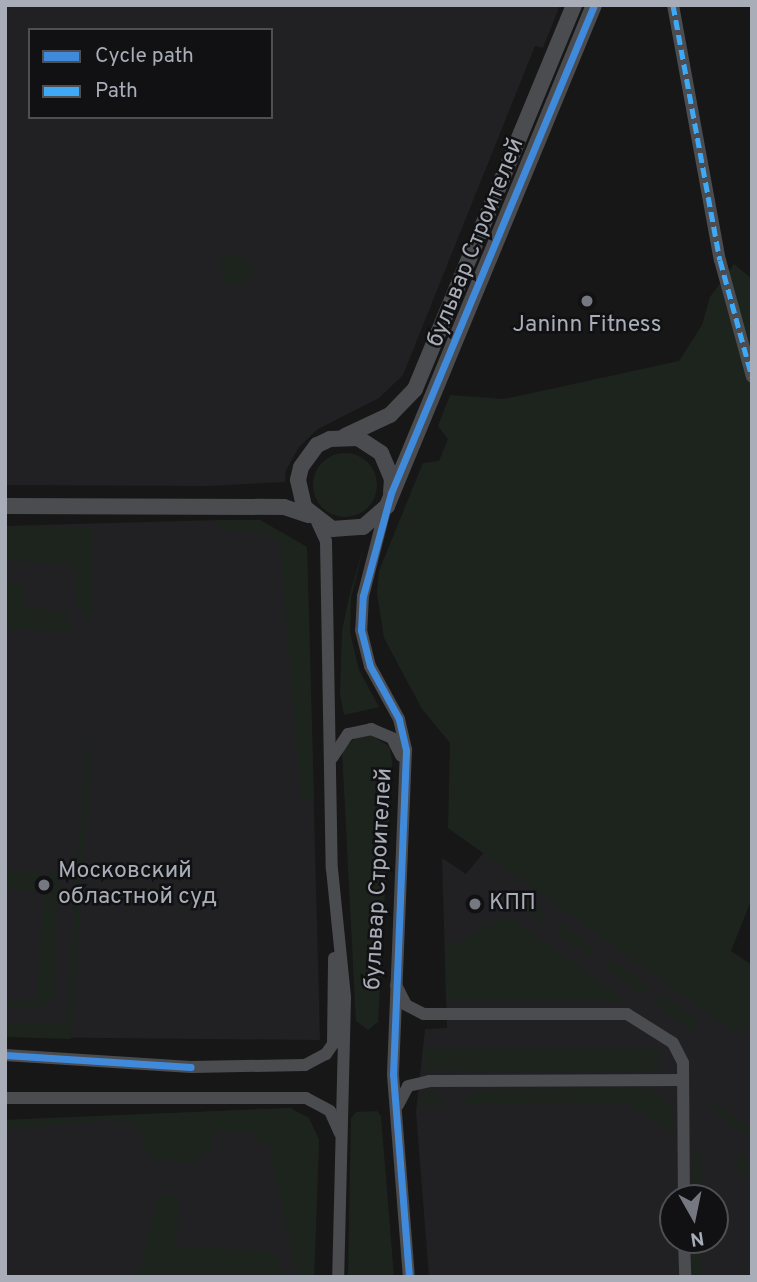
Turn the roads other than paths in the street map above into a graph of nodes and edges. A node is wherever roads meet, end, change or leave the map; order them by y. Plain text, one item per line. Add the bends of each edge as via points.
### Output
1 (574, 5) edge
2 (594, 5) edge
3 (673, 5) edge
4 (752, 377) edge
5 (344, 436) junction
6 (389, 499) junction
7 (5, 506) edge
8 (313, 519) junction
9 (328, 775) junction
10 (405, 777) junction
11 (334, 891) junction
12 (394, 970) junction
13 (5, 1055) edge
14 (683, 1080) junction
15 (5, 1098) edge
16 (397, 1119) junction
17 (344, 1161) junction
18 (684, 1184) edge
19 (684, 1254) edge
20 (407, 1273) edge
21 (338, 1277) edge
22 (685, 1277) edge

1 - 5 street, бульвар Строителей via 415,389 382,421
2 - 6 street, бульвар Строителей
3 - 4 street via 720,260
5 - 6 street, бульвар Строителей via 358,438 381,453 388,465
5 - 8 street, бульвар Строителей via 317,445 301,467 299,494
6 - 8 street, бульвар Строителей via 377,519 355,529 332,529
6 - 10 street, бульвар Строителей via 363,596 361,631 374,675 399,719
7 - 8 street via 284,507
8 - 9 street, бульвар Строителей via 326,541
9 - 10 street, бульвар Строителей via 343,739 371,729 396,743
9 - 11 street, бульвар Строителей
10 - 12 street, бульвар Строителей
11 - 13 street via 336,1027 333,1044 317,1060 276,1068 191,1067
11 - 17 street, бульвар Строителей via 345,998
12 - 14 street via 400,998 424,1014 627,1014 673,1043 680,1052
12 - 16 street, бульвар Строителей
14 - 16 street via 429,1081 402,1092
14 - 18 street
15 - 17 street via 306,1098 320,1103 337,1121
16 - 20 street, бульвар Строителей
17 - 21 street, бульвар Строителей
19 - 22 street

